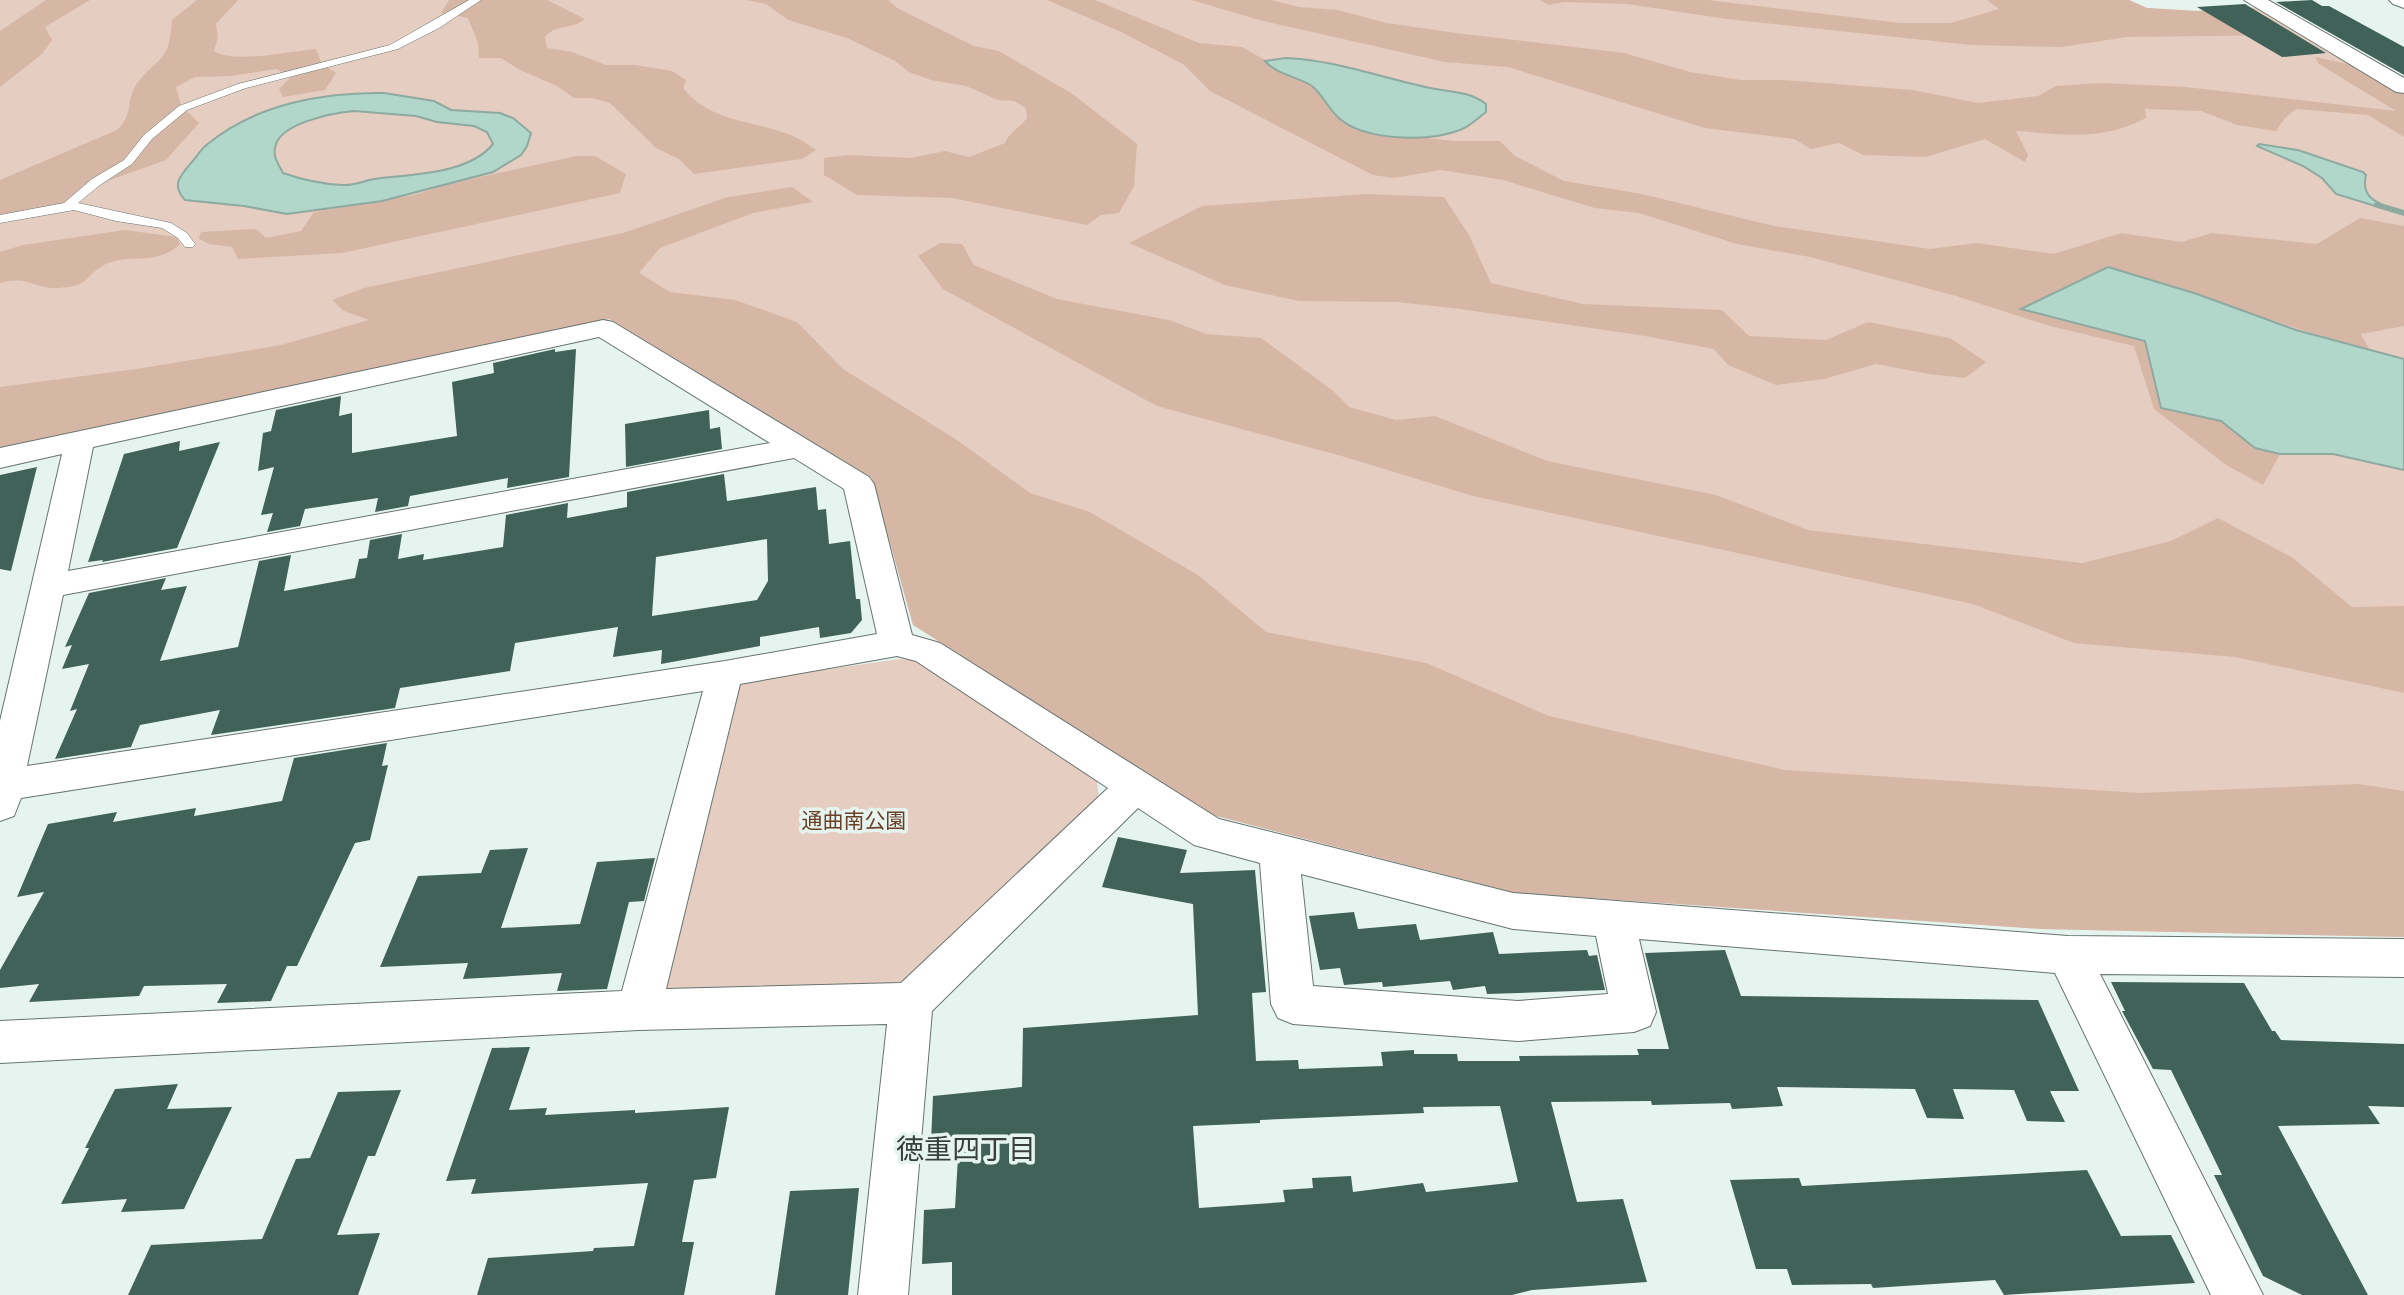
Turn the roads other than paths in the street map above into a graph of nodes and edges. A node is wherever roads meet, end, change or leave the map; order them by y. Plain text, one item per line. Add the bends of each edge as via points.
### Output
1 (476, 0) edge
2 (2254, 0) edge
3 (2404, 63) edge
4 (2368, 66) junction
5 (2404, 87) edge
6 (68, 206) junction
7 (0, 219) edge
8 (189, 244) dead end
9 (80, 440) junction
10 (796, 448) junction
11 (0, 458) edge
12 (49, 586) junction
13 (897, 643) junction
14 (725, 674) junction
15 (13, 684) edge
16 (1134, 787) junction
17 (2, 795) edge
18 (1279, 852) junction
19 (1613, 919) junction
20 (2068, 955) junction
21 (2404, 958) edge
22 (911, 1003) junction
23 (639, 1010) junction
24 (0, 1042) edge
25 (883, 1295) edge
26 (2238, 1295) edge

1 - 6 lane via 394,47 242,86 183,108 148,137 128,162
2 - 4 street
3 - 4 street
4 - 5 street
6 - 7 lane
6 - 8 lane via 168,225 184,234
9 - 10 street via 603,328
9 - 11 street
9 - 12 street
10 - 12 street
10 - 13 street via 858,484
12 - 15 street
13 - 14 street
13 - 16 street via 928,652
14 - 17 street
14 - 23 street
15 - 17 street
16 - 18 street via 1208,833
16 - 22 street
18 - 19 street via 1513,911
18 - 19 street via 1293,1004 1518,1021 1634,1012
19 - 20 street
20 - 21 street
20 - 26 street
22 - 23 street
22 - 25 street
23 - 24 street

